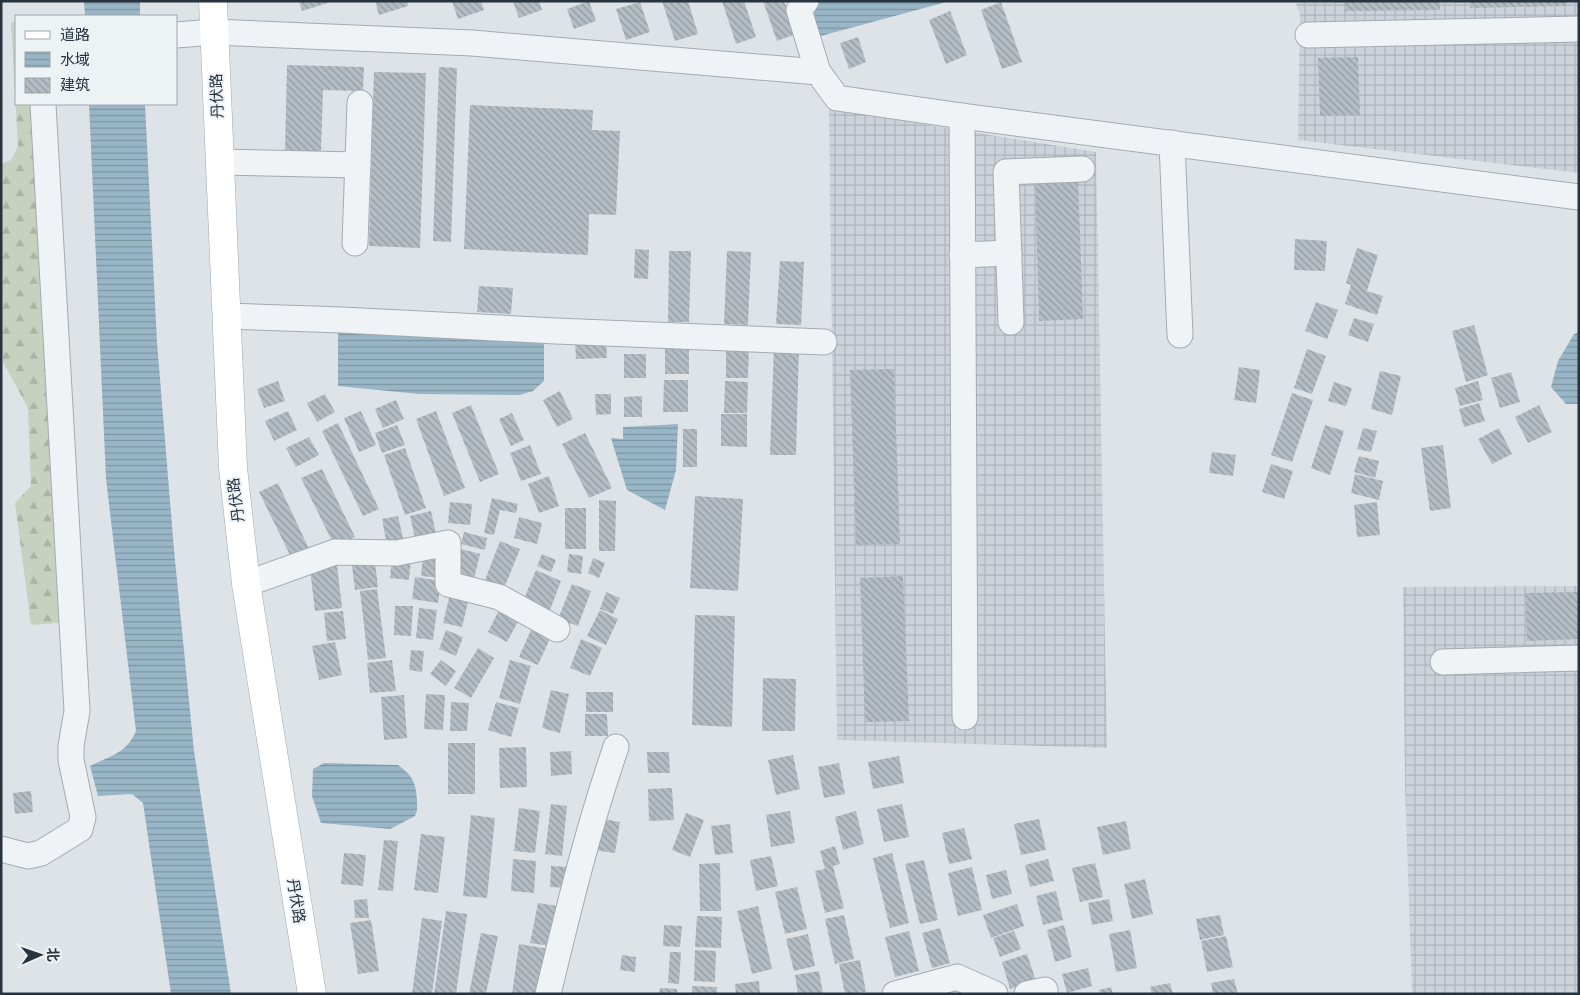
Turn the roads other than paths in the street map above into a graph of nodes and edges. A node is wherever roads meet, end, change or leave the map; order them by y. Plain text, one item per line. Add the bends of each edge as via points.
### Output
1 (213, 1) edge
2 (806, 1) edge
3 (1579, 29) edge
4 (194, 33) edge
5 (1308, 35) dead end
6 (818, 72) junction
7 (360, 103) dead end
8 (43, 105) edge
9 (962, 116) junction
10 (1172, 143) junction
11 (220, 162) junction
12 (358, 165) junction
13 (1082, 170) dead end
14 (1579, 196) edge
15 (355, 243) dead end
16 (1009, 253) junction
17 (962, 255) junction
18 (226, 316) junction
19 (1011, 322) dead end
20 (1180, 335) dead end
21 (824, 342) dead end
22 (246, 584) junction
23 (556, 629) dead end
24 (1579, 658) edge
25 (1443, 662) dead end
26 (964, 717) dead end
27 (616, 747) dead end
28 (1, 849) edge
29 (312, 994) edge
30 (548, 994) edge
31 (895, 994) edge
32 (995, 994) edge
33 (1027, 994) edge
34 (1045, 994) edge

1 - 4 main road, 丹伏路
2 - 6 street via 799,10
3 - 5 street
4 - 6 street via 472,43
4 - 11 main road, 丹伏路
6 - 9 street via 837,98
7 - 12 street
8 - 28 street via 77,711 71,760 83,817 80,829 41,853 28,856
9 - 10 street
9 - 17 street
10 - 14 street
10 - 20 street
11 - 12 street
11 - 18 main road, 丹伏路
12 - 15 street
13 - 16 street via 1006,172
16 - 17 street
16 - 19 street
17 - 26 street
18 - 21 street
18 - 22 main road, 丹伏路 via 233,468
22 - 23 street via 335,552 397,553 448,543 448,584 499,597
22 - 29 main road, 丹伏路
24 - 25 street
27 - 30 street via 599,797
31 - 32 street via 957,977
33 - 34 street via 1044,990

